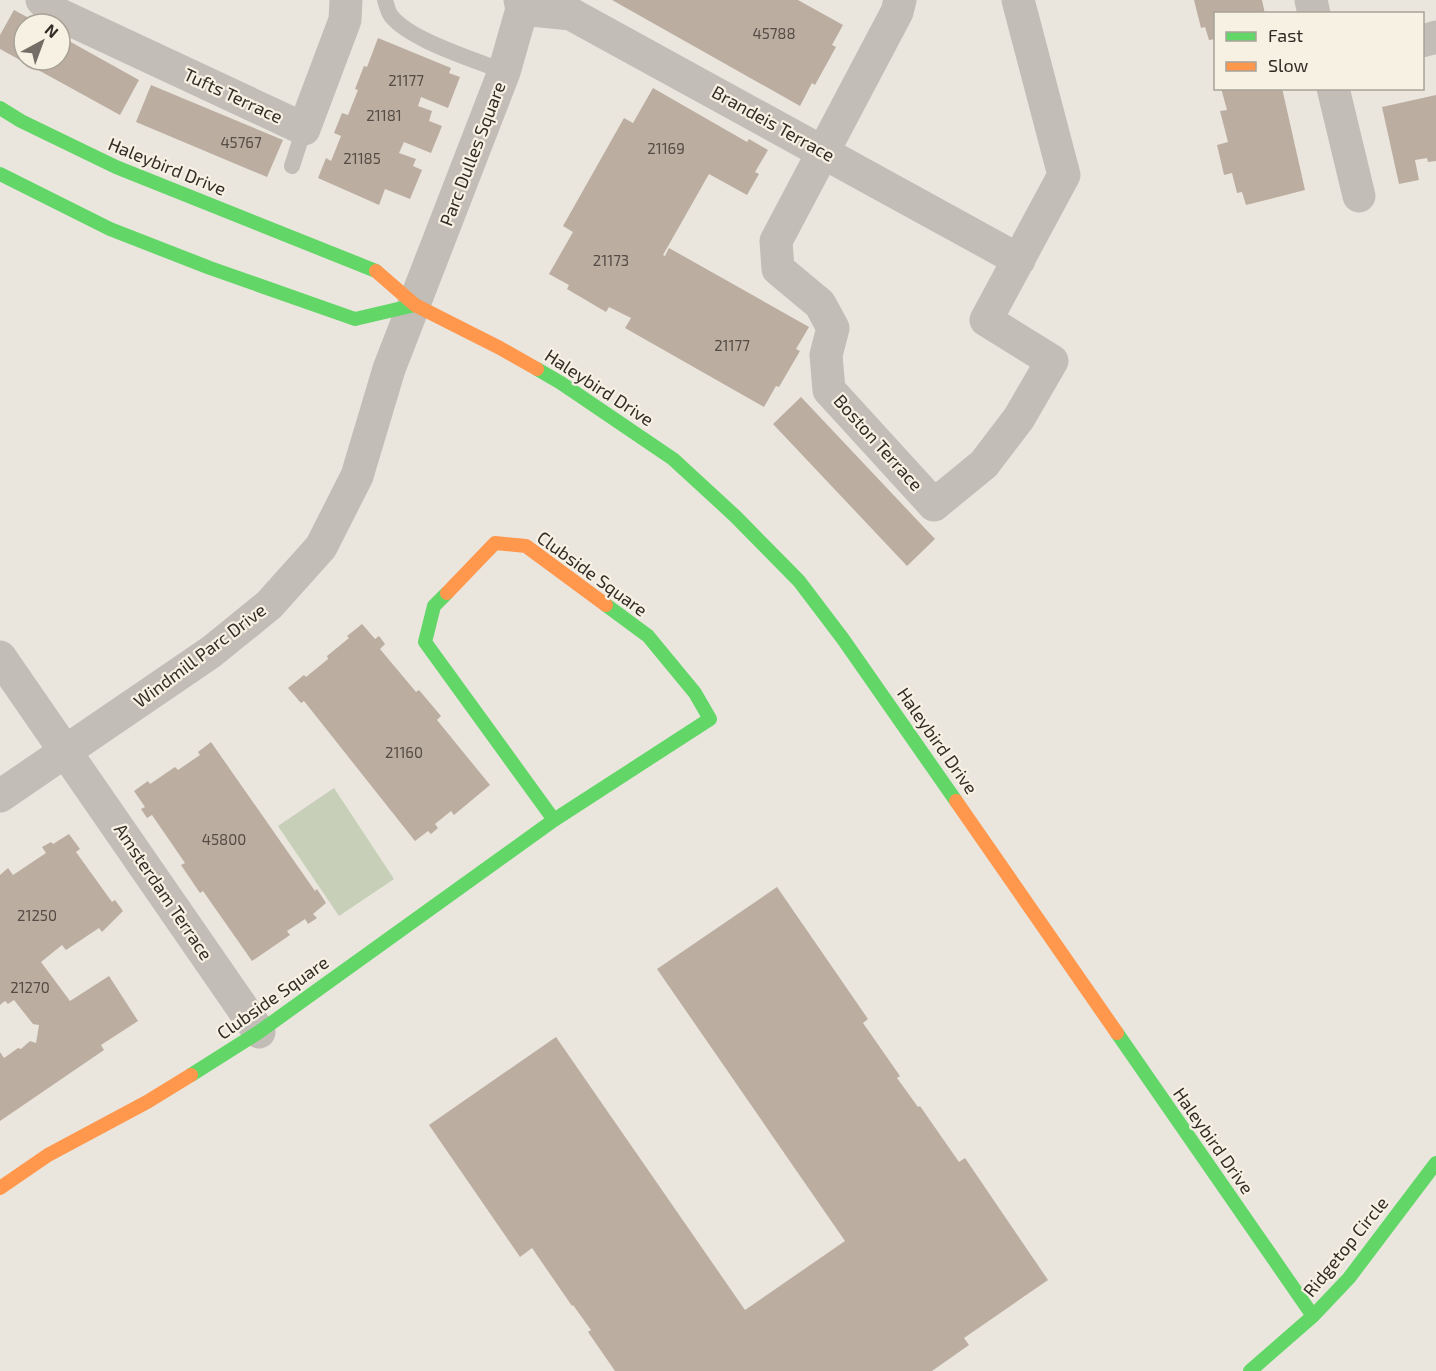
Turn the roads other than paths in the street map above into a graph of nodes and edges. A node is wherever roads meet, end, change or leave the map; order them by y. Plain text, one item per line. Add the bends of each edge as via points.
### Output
1 (42, 0) edge
2 (346, 0) edge
3 (385, 0) edge
4 (1018, 0) edge
5 (521, 4) edge
6 (891, 4) edge
7 (504, 72) junction
8 (1333, 90) edge
9 (0, 108) edge
10 (304, 129) junction
11 (824, 152) junction
12 (292, 166) dead end
13 (0, 174) edge
14 (1359, 196) dead end
15 (1018, 260) junction
16 (415, 305) junction
17 (0, 657) edge
18 (67, 752) junction
19 (0, 796) edge
20 (554, 820) junction
21 (259, 1032) junction
22 (1436, 1164) edge
23 (0, 1188) edge
24 (1313, 1316) junction
25 (1250, 1371) edge

1 - 10 street, Tufts Terrace via 58,14
2 - 10 street, Tufts Terrace via 345,20
3 - 7 lane via 389,15 402,27
4 - 15 street, Boston Terrace via 1064,175
5 - 7 street, Parc Dulles Square
5 - 11 street, Brandeis Terrace via 571,14
6 - 11 street, Boston Terrace
7 - 16 street, Parc Dulles Square
8 - 14 street
9 - 16 street, Haleybird Drive via 116,167 373,268
10 - 12 lane
11 - 15 street, Brandeis Terrace
11 - 15 street, Boston Terrace via 776,241 778,269 820,304 833,328 826,355 829,390 934,505 984,464 1019,418 1052,361 986,320
13 - 16 street via 110,229 355,318
16 - 18 street, Windmill Parc Drive via 389,369 357,476 321,547 269,605 211,652
16 - 24 street, Haleybird Drive via 561,383 673,459 799,581 855,655
17 - 18 street, Amsterdam Terrace
18 - 19 street, Windmill Parc Drive
18 - 21 street, Amsterdam Terrace
20 - 20 street, Clubside Square via 710,719 695,693 648,636 526,546 495,543 434,606 425,642
20 - 21 street, Clubside Square
21 - 23 street, Clubside Square via 147,1102 48,1155
22 - 24 street, Ridgetop Circle via 1349,1278
24 - 25 street, Ridgetop Circle

